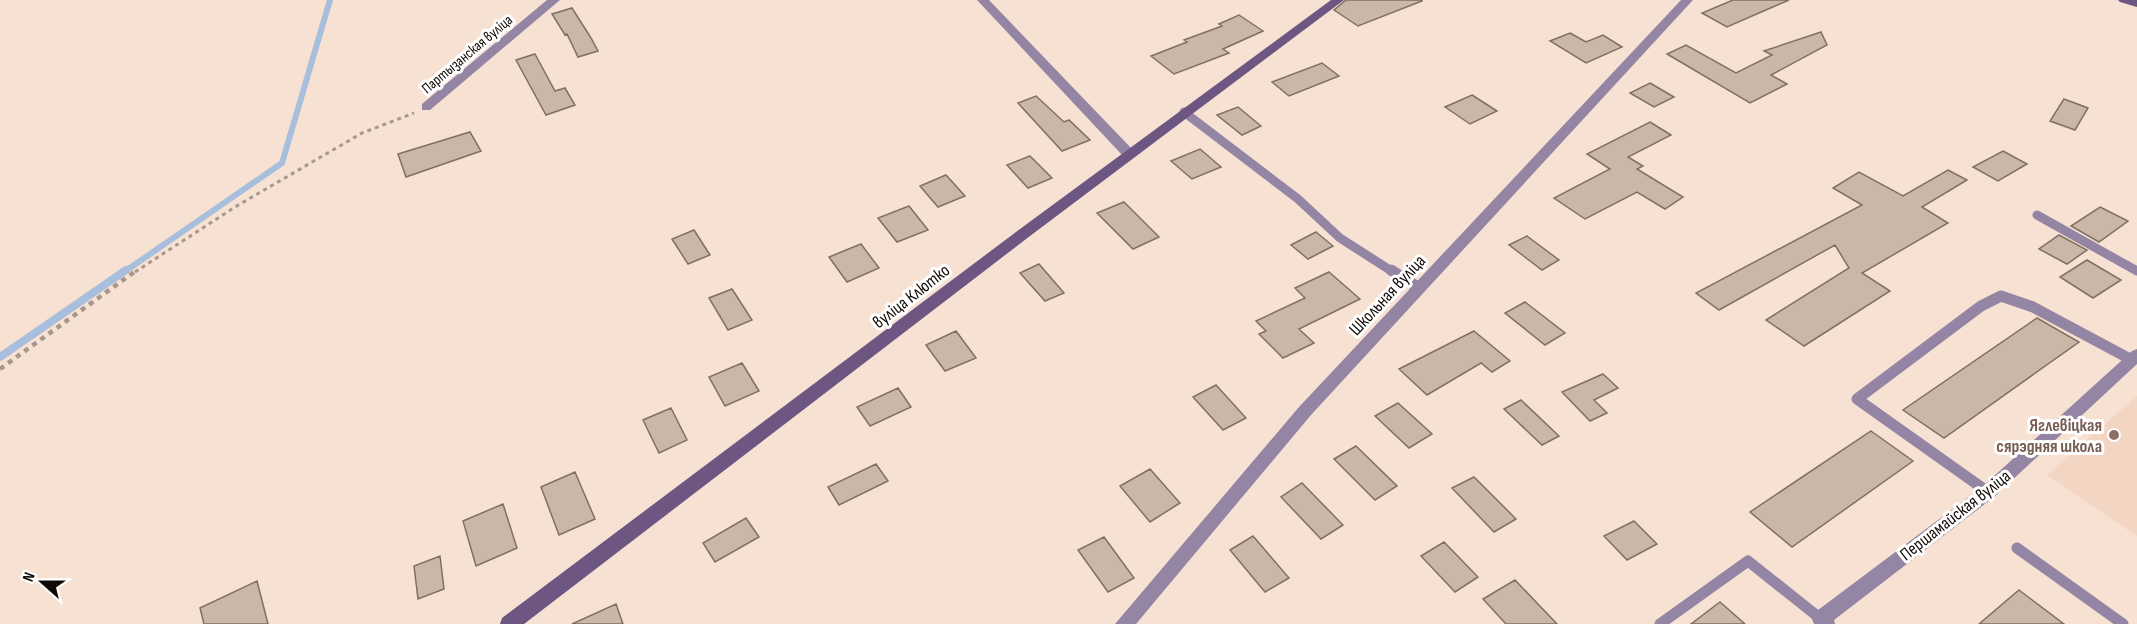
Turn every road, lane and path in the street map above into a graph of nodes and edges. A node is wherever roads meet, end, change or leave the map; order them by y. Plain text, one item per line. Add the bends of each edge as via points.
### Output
1 (555, 0) edge
2 (983, 0) edge
3 (1338, 0) edge
4 (1687, 0) edge
5 (2124, 0) edge
6 (2137, 4) edge
7 (426, 107) joint
8 (1184, 112) junction
9 (1128, 153) junction
10 (2037, 215) dead end
11 (2137, 271) edge
12 (1419, 288) junction
13 (2135, 358) edge
14 (0, 369) edge
15 (1988, 492) junction
16 (2017, 548) dead end
17 (1823, 622) edge
18 (509, 624) edge
19 (1124, 624) edge
20 (1659, 624) edge
21 (2123, 624) edge

1 - 7 street, Партызанская вуліца
2 - 9 street
3 - 8 street, вуліца Клютко
4 - 12 street, Школьная вуліца
5 - 6 street
7 - 14 path via 400,121 362,133 235,207 122,280
8 - 9 street, вуліца Клютко
8 - 12 lane via 1298,199 1340,238
9 - 18 street, вуліца Клютко
10 - 11 lane
12 - 19 street, Школьная вуліца via 1305,411
13 - 15 street, Першамайская вуліца
13 - 15 lane via 2033,307 2001,296 1981,306 1857,399
15 - 17 street, Першамайская вуліца
16 - 21 lane
17 - 20 lane via 1748,561

